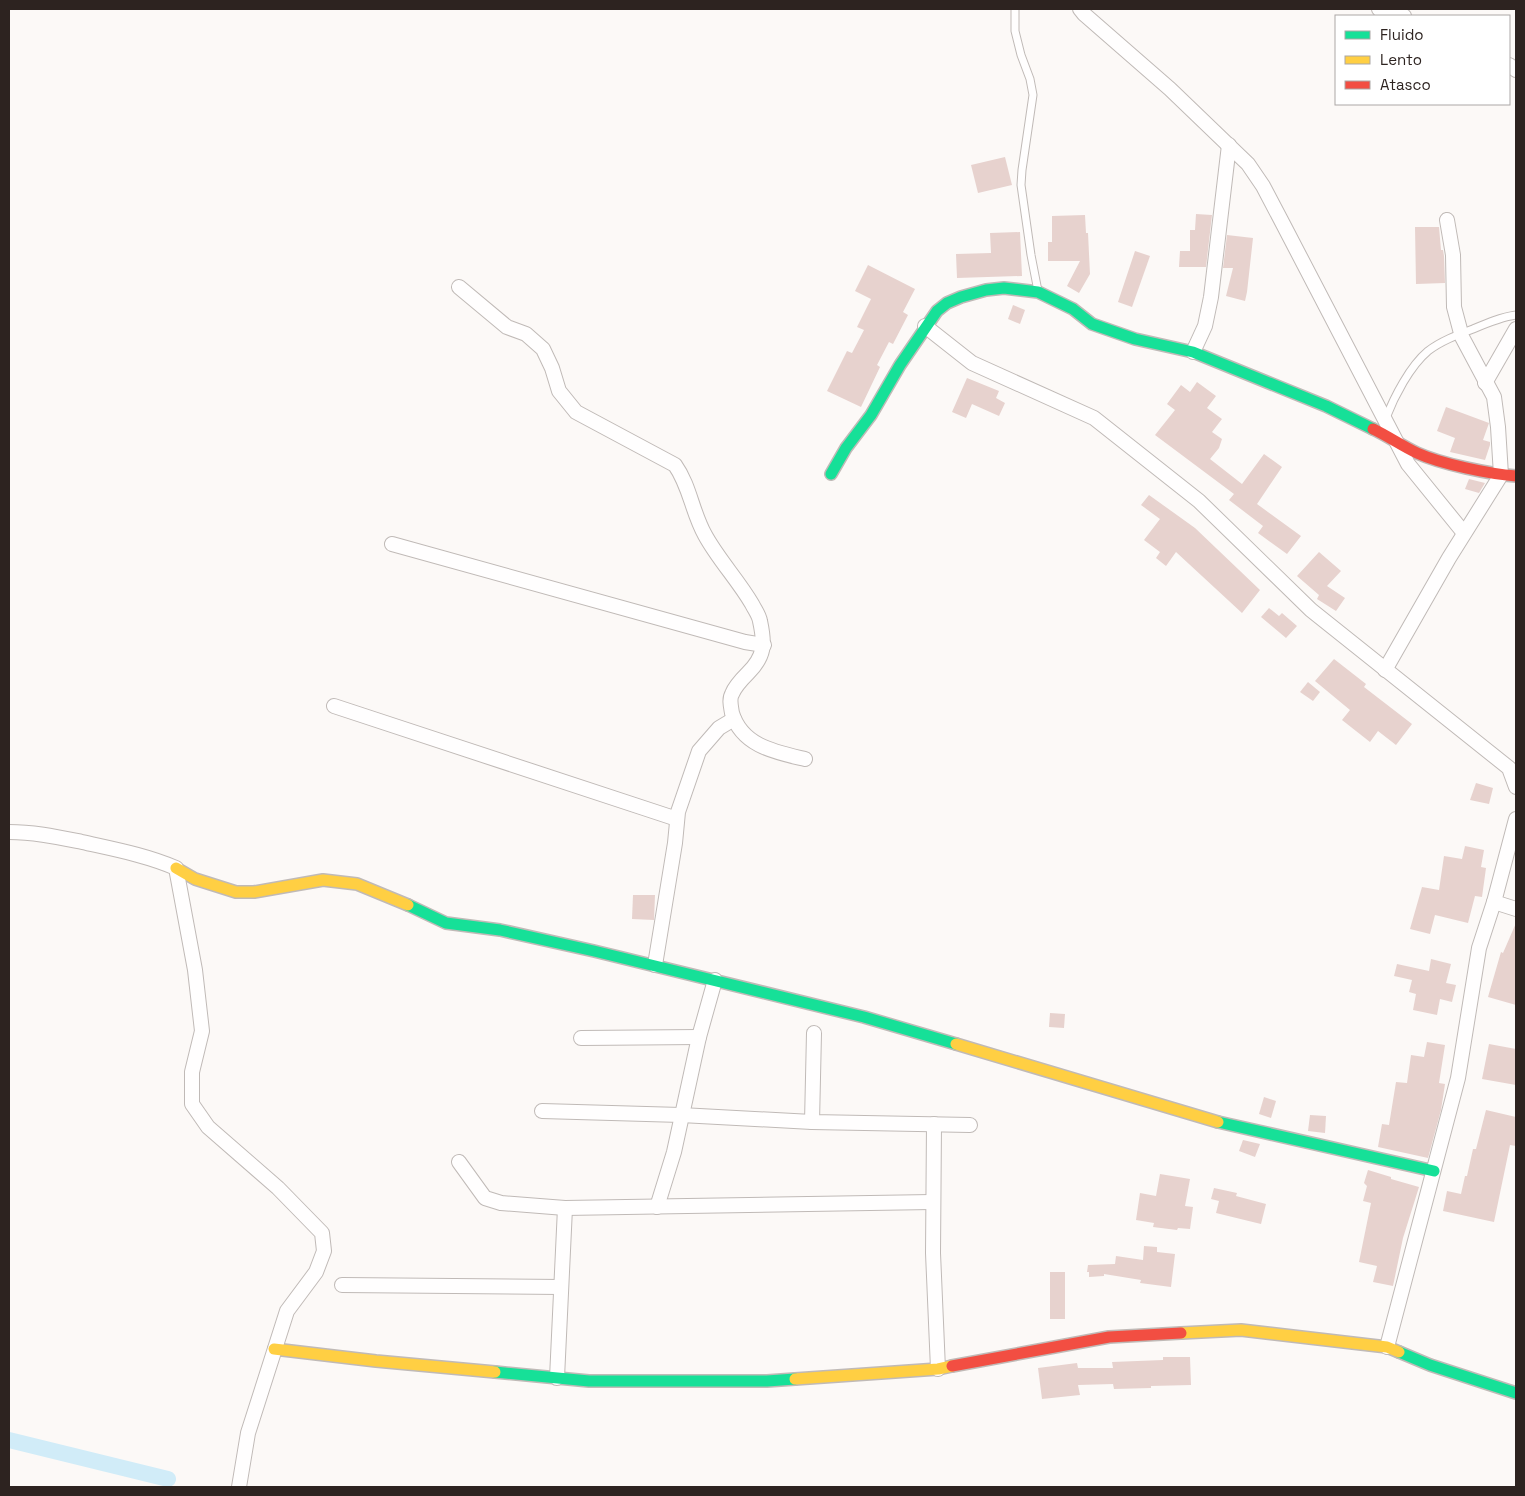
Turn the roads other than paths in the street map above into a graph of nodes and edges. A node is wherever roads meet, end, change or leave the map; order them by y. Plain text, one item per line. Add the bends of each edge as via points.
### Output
1 (1015, 9) edge
2 (1080, 9) edge
3 (1378, 9) edge
4 (1400, 15) edge
5 (1230, 145) junction
6 (1447, 220) dead end
7 (459, 287) dead end
8 (1038, 292) junction
9 (1516, 315) edge
10 (925, 326) junction
11 (1516, 330) edge
12 (1461, 333) junction
13 (1193, 352) junction
14 (1485, 383) junction
15 (1385, 421) junction
16 (1394, 439) junction
17 (831, 474) dead end
18 (1501, 475) junction
19 (1516, 476) edge
20 (1464, 533) junction
21 (392, 544) dead end
22 (764, 646) junction
23 (1385, 670) junction
24 (334, 706) dead end
25 (734, 719) junction
26 (805, 758) dead end
27 (1516, 787) edge
28 (677, 819) junction
29 (1516, 819) edge
30 (9, 832) edge
31 (176, 868) junction
32 (1494, 902) junction
33 (1516, 909) edge
34 (655, 966) junction
35 (715, 980) junction
36 (814, 1033) dead end
37 (699, 1037) junction
38 (581, 1038) dead end
39 (542, 1111) dead end
40 (682, 1115) junction
41 (812, 1122) junction
42 (934, 1124) junction
43 (970, 1125) dead end
44 (458, 1162) dead end
45 (1434, 1170) junction
46 (932, 1202) junction
47 (657, 1207) junction
48 (564, 1208) junction
49 (342, 1285) dead end
50 (561, 1287) junction
51 (1387, 1347) junction
52 (274, 1349) junction
53 (938, 1369) junction
54 (557, 1378) junction
55 (1516, 1393) edge
56 (239, 1487) edge

1 - 8 lane via 1015,31 1033,94 1021,185
2 - 5 street
3 - 4 street
5 - 13 street via 1211,297 1205,326
5 - 15 street via 1263,186
6 - 12 street via 1453,255 1454,308
7 - 22 street via 507,327 526,334 543,349 559,391 576,412 675,465 684,477 704,535 741,585 760,618
8 - 10 street via 1004,288 961,297 947,302
8 - 13 street via 1073,309 1092,324 1134,339
9 - 12 lane
10 - 17 street
10 - 23 street via 972,363 1094,418 1199,501 1311,610
11 - 14 street
12 - 14 street
12 - 15 lane via 1444,341 1415,364 1393,398
13 - 16 street via 1326,406
14 - 18 street via 1494,397
15 - 16 street
16 - 18 street via 1436,460
16 - 20 street via 1408,464
18 - 19 street
18 - 20 street
20 - 23 street
21 - 22 street
22 - 25 street via 757,664 739,682 731,696
23 - 27 street via 1509,768
24 - 28 street
25 - 26 street via 743,734 757,745 780,754
25 - 28 street via 719,728 698,751
28 - 34 street
29 - 32 street
30 - 31 street via 30,832 116,849
31 - 34 street via 195,879 236,892 324,880 357,884 446,923 500,930
31 - 52 street via 195,970 202,1031 192,1072 192,1104 208,1127 278,1188 322,1233 324,1251 316,1272 287,1310
32 - 33 street
32 - 45 street via 1479,948 1458,1078
34 - 35 street
35 - 37 street
35 - 45 street via 864,1017 1220,1123
36 - 41 street
37 - 38 street
37 - 40 street
39 - 40 street
40 - 41 street
40 - 47 street
41 - 42 street
42 - 43 street
42 - 46 street
44 - 48 street via 485,1198 500,1203
45 - 51 street
46 - 47 street
46 - 53 street
47 - 48 street
48 - 50 street
49 - 50 street
50 - 54 street
51 - 53 street via 1241,1330 1109,1337
51 - 55 street via 1430,1365
52 - 54 street
52 - 56 street via 248,1433
53 - 54 street via 767,1381 589,1381

